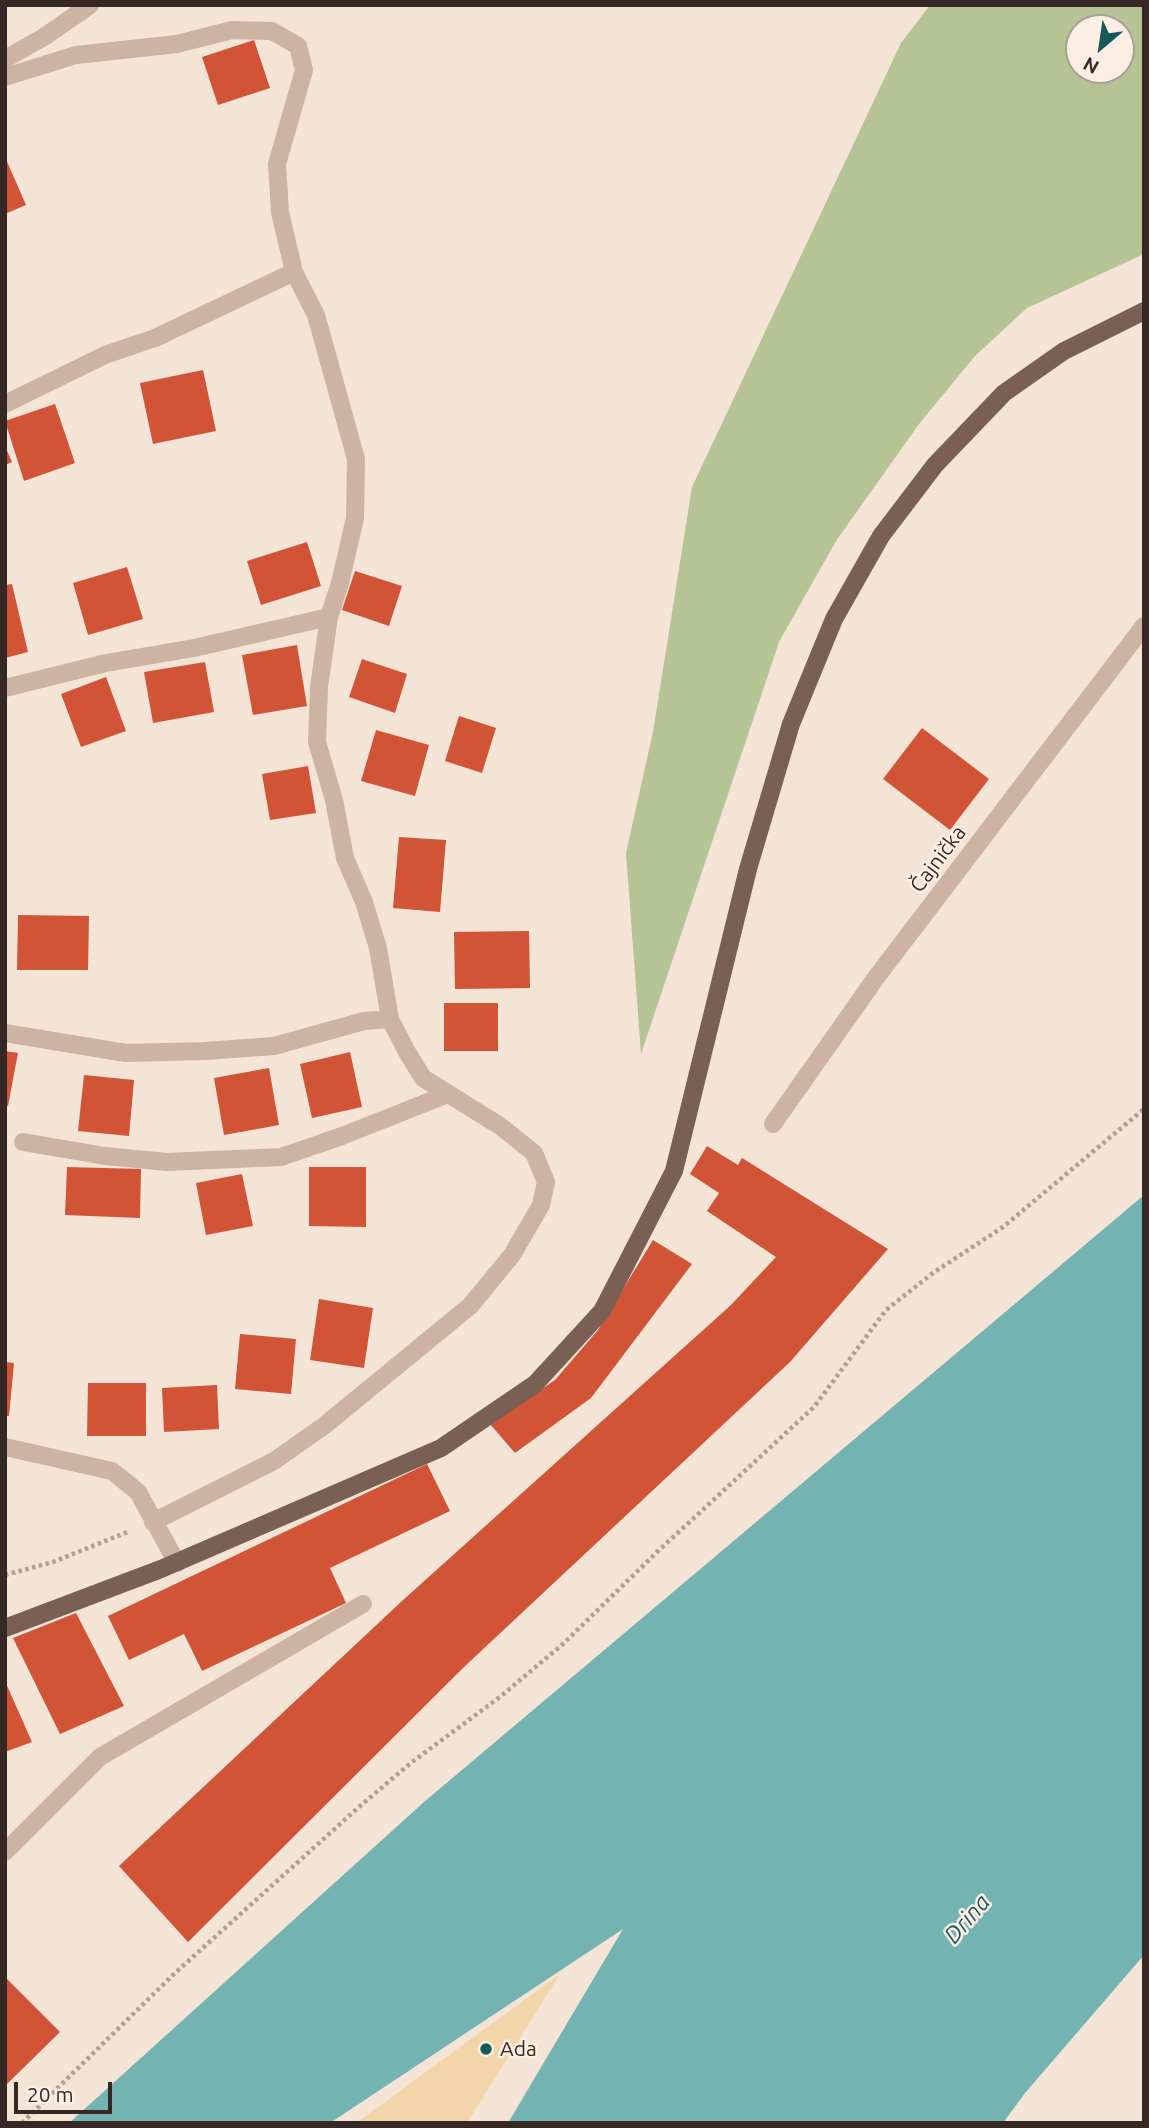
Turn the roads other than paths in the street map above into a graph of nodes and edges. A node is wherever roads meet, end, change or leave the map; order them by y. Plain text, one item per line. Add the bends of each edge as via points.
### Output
1 (90, 5) edge
2 (5, 59) edge
3 (5, 77) edge
4 (293, 272) junction
5 (1144, 311) edge
6 (5, 404) edge
7 (329, 617) junction
8 (1144, 626) edge
9 (5, 688) edge
10 (390, 1019) junction
11 (5, 1033) edge
12 (449, 1094) junction
13 (773, 1124) dead end
14 (23, 1142) dead end
15 (5, 1447) edge
16 (153, 1522) junction
17 (177, 1563) junction
18 (363, 1604) dead end
19 (5, 1628) edge
20 (5, 1852) edge

1 - 2 street
3 - 4 street via 76,55 177,44 232,30 272,31 298,46 303,70 277,164 280,212
4 - 6 street
4 - 7 street via 316,315 356,459 355,518
5 - 17 main road via 1064,351 1004,393 919,485 881,536 834,619 791,724 748,869 674,1171 602,1311 535,1384 441,1448
7 - 9 street
7 - 10 street via 317,741 345,858 378,948
8 - 13 street, Čajnička via 875,979
10 - 11 street via 363,1021 274,1046 126,1054
10 - 12 street via 423,1078
12 - 14 street via 281,1157 167,1162
12 - 16 street via 508,1132 534,1153 543,1169 547,1182 541,1205 512,1255 470,1306 326,1425 274,1461
15 - 16 street via 112,1471 138,1492
16 - 17 street
17 - 19 main road
18 - 20 street via 100,1757

